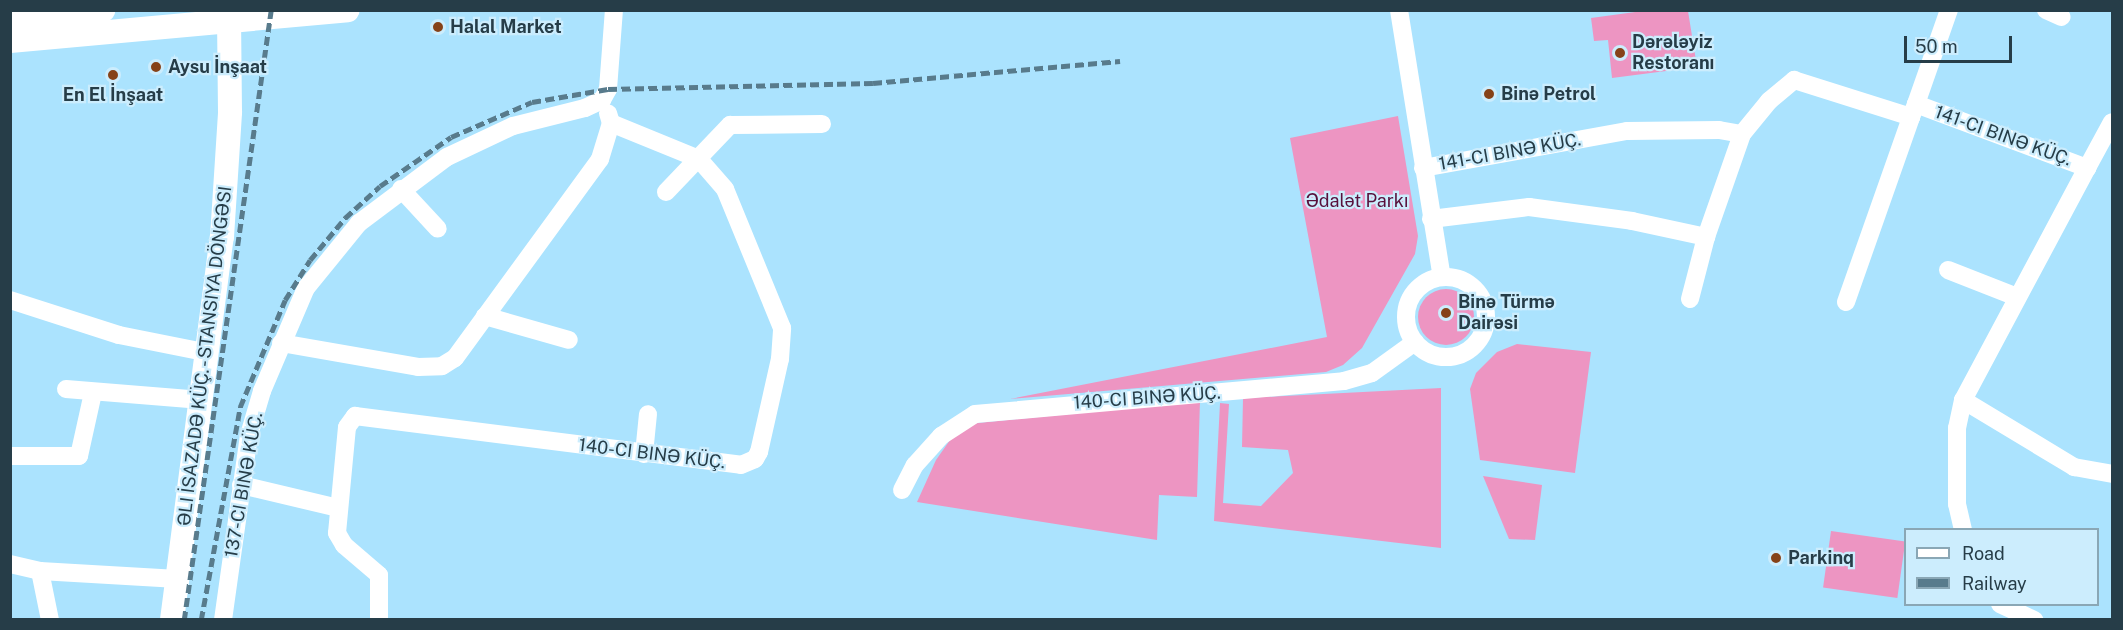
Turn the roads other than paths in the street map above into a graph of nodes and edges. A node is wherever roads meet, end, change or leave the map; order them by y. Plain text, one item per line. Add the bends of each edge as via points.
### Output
1 (103, 10) edge
2 (348, 10) edge
3 (614, 10) edge
4 (1399, 10) edge
5 (1950, 10) edge
6 (17, 17) edge
7 (229, 19) junction
8 (10, 41) edge
9 (602, 100) junction
10 (1914, 110) junction
11 (2112, 122) edge
12 (611, 123) junction
13 (822, 124) dead end
14 (1742, 134) junction
15 (699, 159) junction
16 (1423, 168) junction
17 (2087, 168) junction
18 (401, 189) junction
19 (666, 192) dead end
20 (1431, 219) junction
21 (438, 229) dead end
22 (1706, 237) junction
23 (1948, 270) dead end
24 (1442, 277) junction
25 (2017, 297) junction
26 (1690, 299) dead end
27 (10, 300) edge
28 (1846, 302) dead end
29 (485, 316) junction
30 (568, 340) dead end
31 (1415, 342) junction
32 (281, 343) junction
33 (209, 353) junction
34 (66, 389) dead end
35 (93, 393) junction
36 (201, 400) junction
37 (1963, 400) junction
38 (648, 414) dead end
39 (644, 454) junction
40 (10, 456) edge
41 (2112, 474) edge
42 (241, 484) junction
43 (902, 490) dead end
44 (338, 508) junction
45 (1963, 528) edge
46 (10, 564) edge
47 (40, 571) junction
48 (178, 579) junction
49 (2004, 606) edge
50 (50, 620) edge
51 (172, 620) edge
52 (223, 620) edge
53 (379, 620) edge
54 (2035, 620) edge

1 - 6 street
2 - 7 street
3 - 9 street via 608,89
4 - 16 street
5 - 10 street
7 - 8 street
7 - 33 street, ƏLI İSAZADƏ KÜÇ. - STANSIYA DÖNGƏSI via 226,192
9 - 12 street
9 - 18 street, 137-CI BINƏ KÜÇ. via 477,140
10 - 14 street, 141-CI BINƏ KÜÇ. via 1794,80 1769,101
10 - 17 street, 141-CI BINƏ KÜÇ.
10 - 28 street
11 - 17 street
12 - 15 street
12 - 29 street via 606,145 593,169
13 - 15 street via 730,125
14 - 16 street, 141-CI BINƏ KÜÇ. via 1719,130 1627,131
14 - 22 street
15 - 19 street
15 - 39 street via 725,189 781,316 780,359 763,439 749,464
16 - 20 street
17 - 25 street, 141-CI BINƏ KÜÇ.
18 - 21 street
18 - 32 street, 137-CI BINƏ KÜÇ. via 335,249 306,288
20 - 22 street via 1529,207 1632,221
20 - 24 street
22 - 26 street
23 - 25 street
24 - 31 street via 1419,288 1409,302 1407,327
24 - 31 street via 1466,282 1479,294 1485,310 1481,335 1470,349 1446,357 1429,353
25 - 37 street, 141-CI BINƏ KÜÇ.
27 - 33 street via 119,335
29 - 30 street
29 - 32 street via 455,358 442,366 418,368
31 - 43 street via 1372,373 1344,381 975,414 940,436 915,465
32 - 42 street, 137-CI BINƏ KÜÇ. via 256,413
33 - 36 street, ƏLI İSAZADƏ KÜÇ. - STANSIYA DÖNGƏSI
34 - 35 street
35 - 36 street
35 - 40 street via 79,456
36 - 48 street, ƏLI İSAZADƏ KÜÇ. - STANSIYA DÖNGƏSI
37 - 41 street via 2074,467
37 - 45 street, 141-CI BINƏ KÜÇ. via 1957,428 1957,504
38 - 39 street
39 - 44 street via 363,414 355,416 347,427
42 - 44 street
42 - 52 street, 137-CI BINƏ KÜÇ.
44 - 53 street via 339,540 379,575
46 - 47 street
47 - 48 street
47 - 50 street
48 - 51 street, ƏLI İSAZADƏ KÜÇ. - STANSIYA DÖNGƏSI
49 - 54 street

